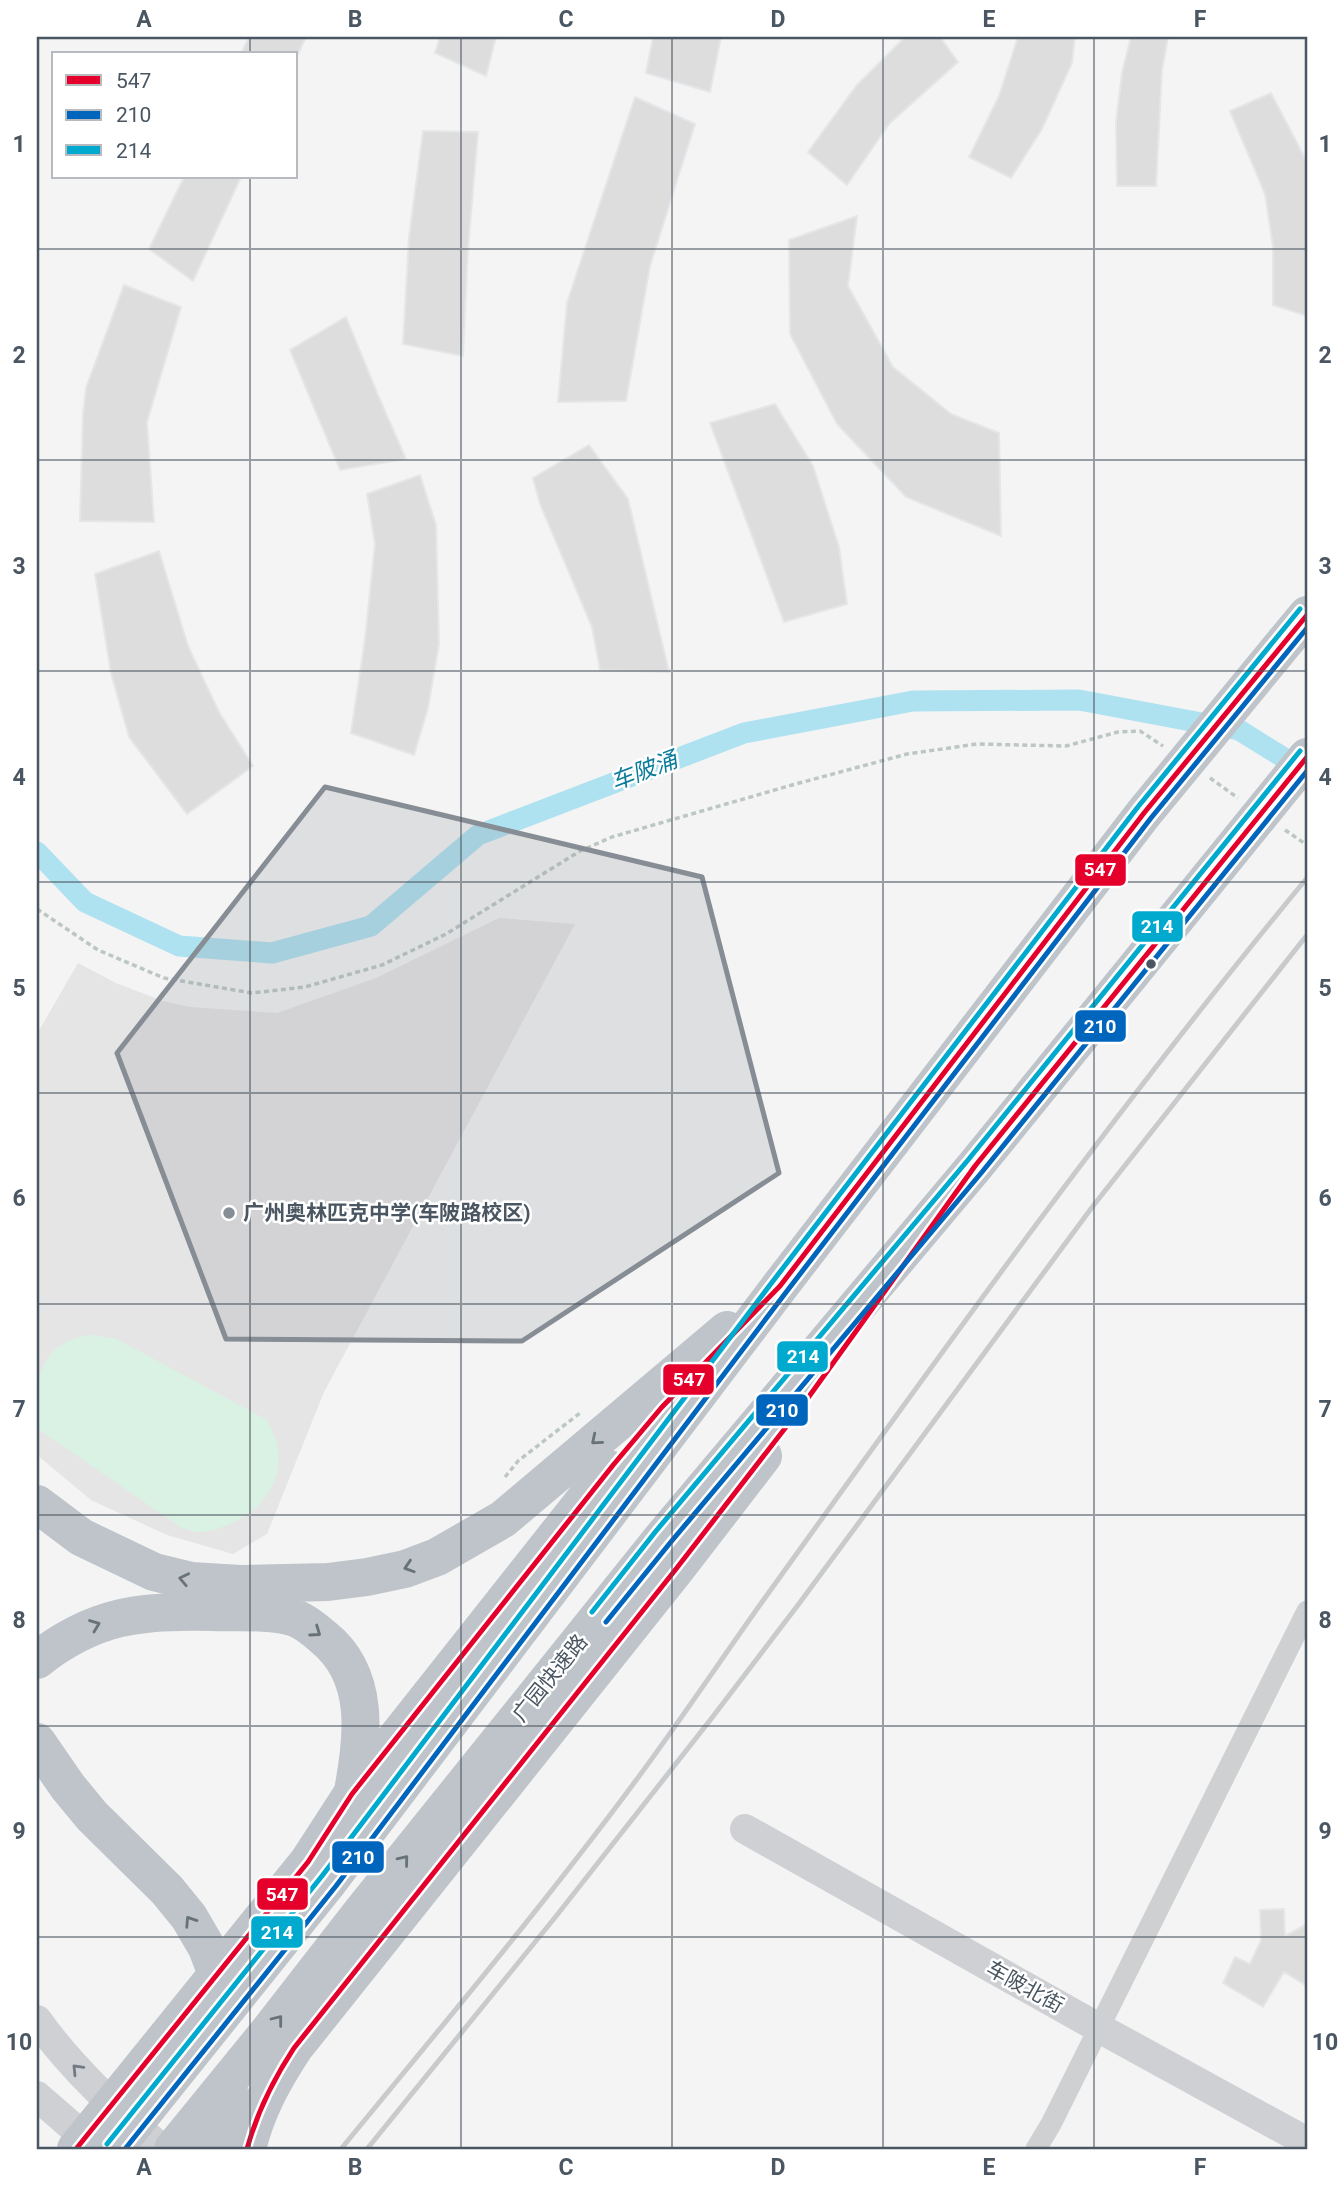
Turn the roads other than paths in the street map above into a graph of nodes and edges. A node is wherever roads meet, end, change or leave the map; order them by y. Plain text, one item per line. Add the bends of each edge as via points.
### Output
1 (1297, 627) edge
2 (1307, 757) edge
3 (975, 1166) junction
4 (780, 1286) junction
5 (37, 1503) edge
6 (1307, 1611) edge
7 (37, 1660) edge
8 (37, 1742) edge
9 (352, 1794) junction
10 (745, 1829) dead end
11 (319, 1872) junction
12 (37, 2020) edge
13 (1099, 2028) junction
14 (37, 2096) edge
15 (248, 2139) edge
16 (1307, 2141) edge
17 (76, 2149) edge
18 (98, 2149) edge
19 (114, 2149) edge
20 (162, 2149) edge
21 (173, 2149) edge
22 (212, 2149) edge
23 (1035, 2149) edge

1 - 4 highway via 1144,813
2 - 3 highway, 广园快速路
3 - 15 highway via 785,1429 294,2048 270,2087
21 -> 3 highway, 广园快速路 via 663,1536
4 -> 5 highway via 503,1519 437,1557 405,1569 328,1582 191,1581 154,1572 81,1537
4 - 9 highway via 662,1407
4 - 11 highway
6 - 13 street
7 -> 9 highway via 75,1634 131,1615 184,1611 293,1617 334,1645 359,1695 361,1732
22 -> 8 highway via 228,2103 232,2062 223,1986 207,1948 182,1908 92,1816
9 - 11 highway
10 - 13 street, 车陂北街
11 - 17 highway
11 - 19 highway
20 -> 12 street via 79,2072
13 - 16 street, 车陂北街
13 - 23 street
14 - 18 street

